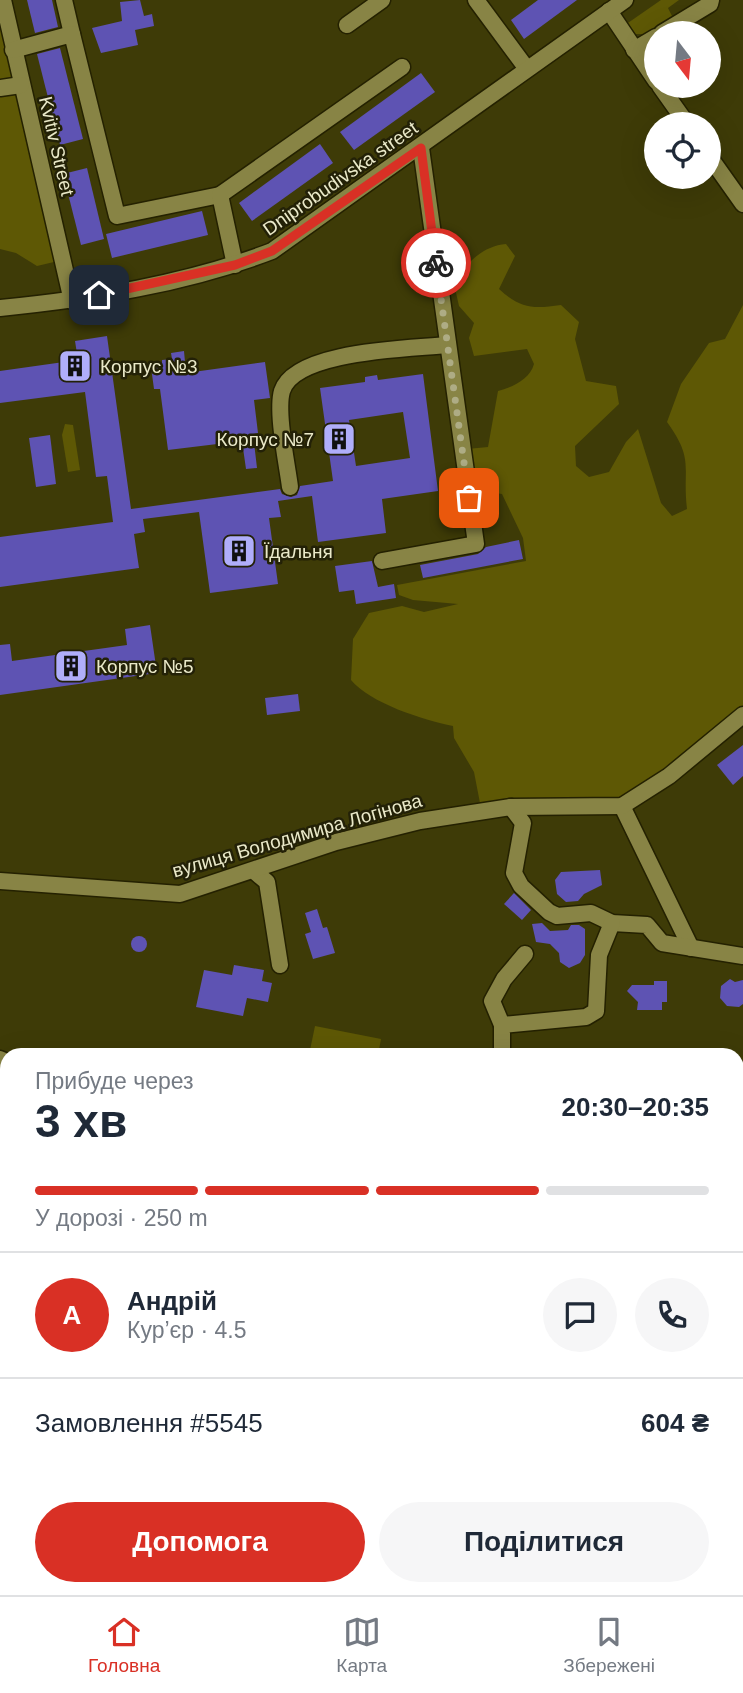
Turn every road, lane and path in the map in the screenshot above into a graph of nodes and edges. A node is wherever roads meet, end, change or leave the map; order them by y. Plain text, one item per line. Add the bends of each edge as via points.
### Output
1 (4, 0) edge
2 (64, 0) edge
3 (382, 0) edge
4 (625, 0) edge
5 (711, 0) edge
6 (484, 3) edge
7 (609, 11) junction
8 (682, 21) edge
9 (347, 25) dead end
10 (72, 34) junction
11 (644, 44) edge
12 (13, 50) junction
13 (634, 50) junction
14 (644, 64) edge
15 (402, 67) dead end
16 (527, 69) junction
17 (21, 85) junction
18 (0, 88) edge
19 (421, 148) junction
20 (721, 173) edge
21 (220, 195) junction
22 (743, 204) edge
23 (235, 265) junction
24 (72, 301) junction
25 (0, 308) edge
26 (447, 345) junction
27 (290, 487) dead end
28 (382, 561) dead end
29 (743, 715) edge
30 (622, 806) junction
31 (511, 807) junction
32 (254, 871) junction
33 (0, 881) edge
34 (612, 923) junction
35 (691, 948) junction
36 (525, 954) dead end
37 (743, 956) edge
38 (280, 965) dead end
39 (502, 1025) junction
40 (502, 1048) edge

1 - 12 street, Kvitiv Street
2 - 10 street
3 - 9 street
4 - 7 street, Dniprobudivska street
5 - 8 street
6 - 16 street
7 - 13 street
7 - 16 street, Dniprobudivska street
10 - 12 street
10 - 21 street via 117,216
11 - 13 street
12 - 17 street, Kvitiv Street
13 - 14 street
15 - 21 street
16 - 19 street, Dniprobudivska street
17 - 18 street
17 - 24 street, Kvitiv Street
19 - 23 street, Dniprobudivska street via 272,251
19 - 26 street
20 - 22 street
21 - 23 street
23 - 24 street, Dniprobudivska street
24 - 25 street, Dniprobudivska street
26 - 27 street via 320,360 296,372 282,390
26 - 28 street via 476,544
29 - 30 street via 669,776
30 - 31 street, вулиця Володимира Логінова
30 - 35 street
31 - 32 street, вулиця Володимира Логінова via 408,824 336,842
31 - 34 street via 523,823 514,873 521,886 557,916 591,913
32 - 33 street, вулиця Володимира Логінова via 180,894
32 - 38 street via 267,882
34 - 35 street via 647,925 663,943
34 - 39 street via 599,955 596,1011 586,1017
35 - 37 street
36 - 39 street via 492,1001
39 - 40 street

